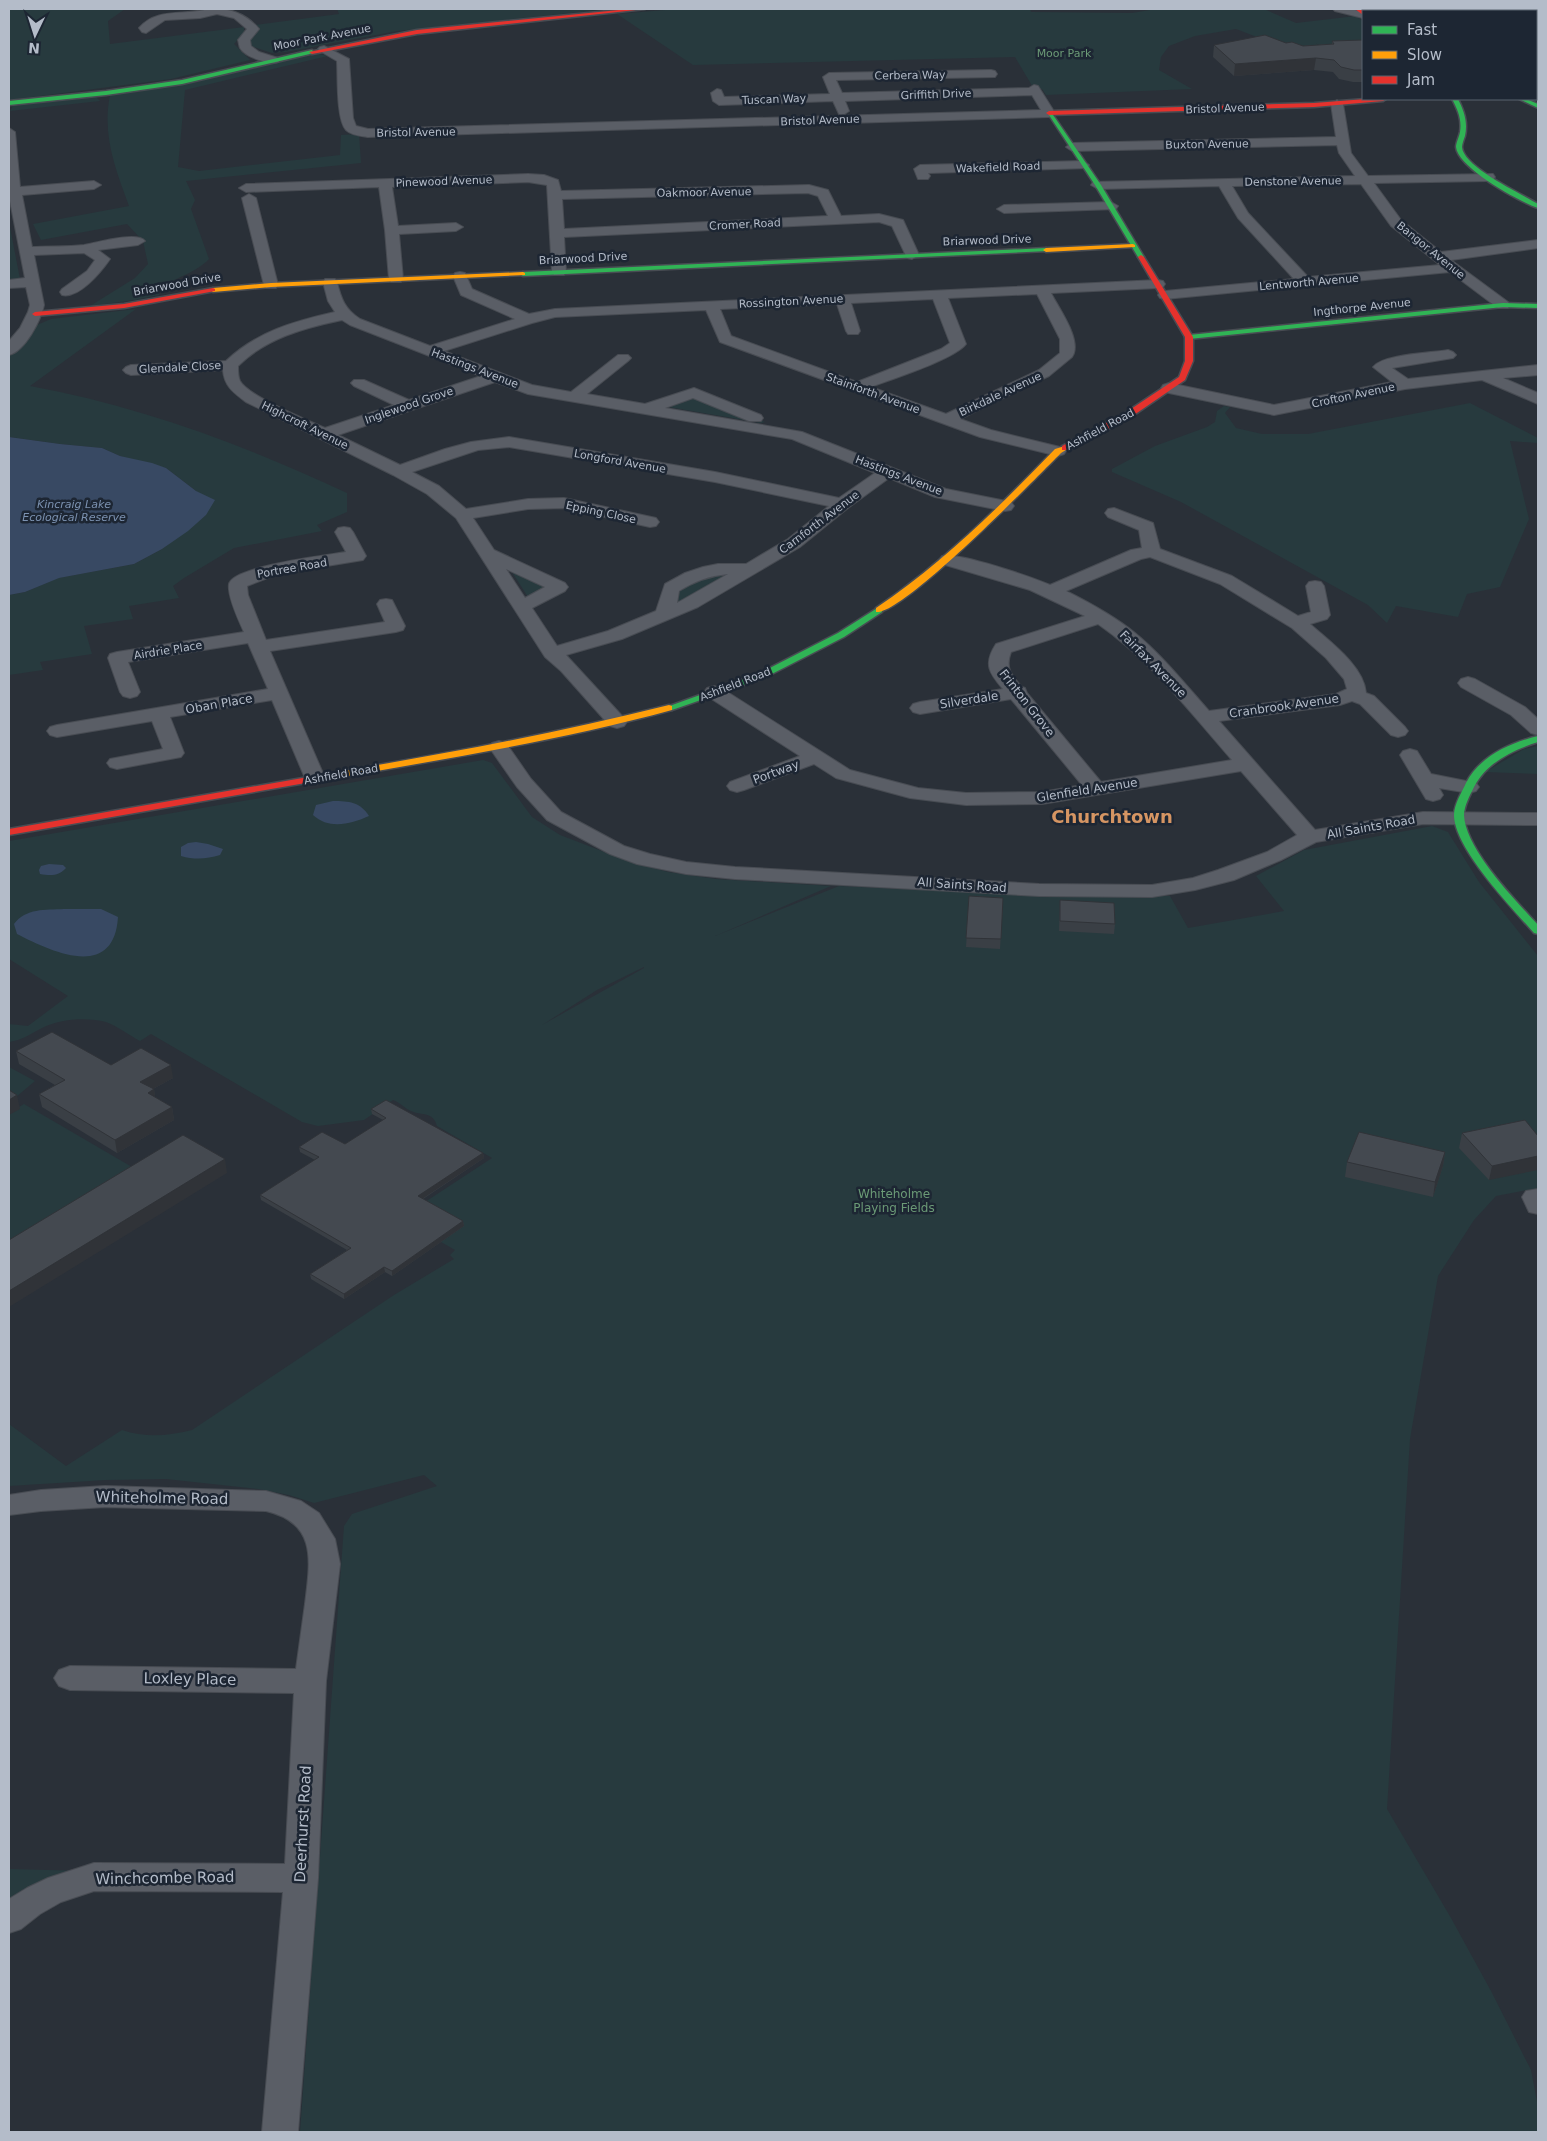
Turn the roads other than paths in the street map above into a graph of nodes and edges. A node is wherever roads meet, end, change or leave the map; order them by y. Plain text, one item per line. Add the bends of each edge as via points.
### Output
1 (642, 9) edge
2 (1339, 9) edge
3 (215, 10) edge
4 (1362, 14) edge
5 (146, 30) dead end
6 (324, 49) junction
7 (274, 60) junction
8 (991, 74) dead end
9 (1035, 90) joint
10 (717, 93) dead end
11 (913, 94) junction
12 (837, 97) junction
13 (1374, 100) edge
14 (1456, 100) edge
15 (1524, 100) edge
16 (9, 103) edge
17 (1337, 104) junction
18 (1538, 106) edge
19 (922, 112) dead end
20 (1048, 113) junction
21 (846, 119) junction
22 (9, 132) edge
23 (1342, 141) junction
24 (1072, 146) junction
25 (1084, 164) junction
26 (923, 176) dead end
27 (1488, 177) junction
28 (1363, 180) junction
29 (385, 182) junction
30 (1223, 182) junction
31 (12, 184) edge
32 (1098, 184) junction
33 (94, 185) dead end
34 (555, 195) junction
35 (1111, 206) junction
36 (1538, 206) edge
37 (1004, 209) dead end
38 (836, 219) junction
39 (456, 227) dead end
40 (392, 230) junction
41 (556, 233) junction
42 (138, 241) dead end
43 (1538, 244) edge
44 (1133, 246) junction
45 (87, 249) junction
46 (27, 251) junction
47 (912, 255) junction
48 (1438, 257) junction
49 (1452, 268) junction
50 (559, 272) junction
51 (460, 276) junction
52 (396, 279) junction
53 (32, 282) junction
54 (330, 282) junction
55 (1305, 282) junction
56 (9, 284) edge
57 (271, 285) junction
58 (65, 288) dead end
59 (1041, 289) junction
60 (1162, 290) junction
61 (939, 295) junction
62 (842, 298) junction
63 (711, 305) junction
64 (1503, 305) junction
65 (1538, 306) edge
66 (35, 314) junction
67 (343, 315) junction
68 (528, 319) junction
69 (848, 328) dead end
70 (1188, 337) junction
71 (9, 350) edge
72 (430, 351) junction
73 (1447, 354) dead end
74 (623, 358) dead end
75 (230, 365) junction
76 (131, 370) dead end
77 (1538, 370) edge
78 (1484, 376) junction
79 (494, 377) junction
80 (359, 383) dead end
81 (1405, 384) junction
82 (856, 388) junction
83 (1169, 388) junction
84 (574, 397) junction
85 (1538, 399) edge
86 (406, 405) junction
87 (647, 409) junction
88 (946, 420) junction
89 (324, 434) junction
90 (796, 435) junction
91 (1058, 451) junction
92 (400, 471) junction
93 (886, 472) junction
94 (842, 504) junction
95 (1006, 506) junction
96 (1114, 513) dead end
97 (462, 515) junction
98 (650, 522) dead end
99 (344, 532) dead end
100 (1152, 552) junction
101 (488, 554) junction
102 (948, 560) junction
103 (1315, 586) dead end
104 (1051, 591) junction
105 (386, 604) dead end
106 (521, 607) junction
107 (1100, 617) junction
108 (1296, 622) junction
109 (257, 642) junction
110 (552, 653) junction
111 (1482, 685) dead end
112 (130, 692) dead end
113 (714, 692) junction
114 (1018, 692) junction
115 (278, 693) junction
116 (1352, 694) junction
117 (920, 708) dead end
118 (159, 714) junction
119 (1206, 717) junction
120 (616, 722) junction
121 (1400, 727) dead end
122 (1538, 729) edge
123 (57, 732) dead end
124 (1538, 739) edge
125 (499, 747) junction
126 (1410, 755) dead end
127 (815, 757) junction
128 (117, 763) dead end
129 (1245, 764) junction
130 (316, 778) junction
131 (737, 786) dead end
132 (1469, 787) junction
133 (1095, 788) junction
134 (1459, 817) junction
135 (1538, 819) edge
136 (9, 832) edge
137 (1310, 837) junction
138 (1538, 931) edge
139 (9, 1505) edge
140 (310, 1520) joint
141 (70, 1678) dead end
142 (310, 1681) junction
143 (301, 1878) junction
144 (9, 1919) edge
145 (280, 2132) edge

1 - 6 street, Moor Park Avenue via 417,32
2 - 4 street
3 - 5 street via 194,16 158,17
3 - 7 street via 244,20 253,29 244,40 246,48
6 - 7 street, Moor Park Avenue
6 - 21 street, Bristol Avenue via 343,59 347,118 351,128 359,132
7 - 16 street, Moor Park Avenue via 182,82
8 - 12 street, Cerbera Way via 829,77
9 - 11 street, Griffith Drive
9 - 20 street, Ashfield Road
10 - 12 street, Tuscan Way via 719,100
11 - 12 street, Griffith Drive
11 - 19 street
12 - 21 street
13 - 17 street, Bristol Avenue
14 - 27 street via 1464,116 1459,151 1468,163
15 - 18 street
17 - 20 street, Bristol Avenue
17 - 23 street, Bangor Avenue
20 - 21 street, Bristol Avenue
20 - 24 street, Ashfield Road
22 - 31 street
23 - 24 street, Buxton Avenue
23 - 28 street, Bangor Avenue via 1345,153
24 - 25 street, Ashfield Road
25 - 26 street, Wakefield Road via 920,170
25 - 32 street, Ashfield Road
27 - 28 street, Denstone Avenue
27 - 36 street
28 - 30 street, Denstone Avenue
28 - 48 street, Bangor Avenue via 1396,223
29 - 34 street, Pinewood Avenue via 544,179 553,183
29 - 40 street
29 - 57 street, Pinewood Avenue via 246,190 262,219
30 - 32 street, Denstone Avenue
30 - 55 street via 1243,215
31 - 33 street
31 - 46 street
32 - 35 street, Ashfield Road
34 - 38 street, Oakmoor Avenue via 809,189 823,193
34 - 41 street
35 - 37 street
35 - 44 street, Ashfield Road
38 - 41 street, Cromer Road
38 - 47 street, Cromer Road via 879,218 898,223
39 - 40 street
40 - 52 street
41 - 50 street
42 - 45 street
43 - 48 street
44 - 47 street, Briarwood Drive
44 - 60 street, Ashfield Road
45 - 46 street
45 - 58 street via 103,259 92,274
46 - 53 street
47 - 50 street, Briarwood Drive
48 - 49 street, Bangor Avenue
49 - 55 street, Lentworth Avenue
49 - 64 street, Bangor Avenue
50 - 51 street, Briarwood Drive
51 - 52 street, Briarwood Drive
51 - 68 street via 466,292
52 - 54 street, Briarwood Drive
53 - 56 street
53 - 66 street via 37,305
54 - 57 street, Briarwood Drive
54 - 67 street via 336,306
55 - 60 street, Lentworth Avenue
57 - 66 street, Briarwood Drive via 220,289 124,306
59 - 60 street, Rossington Avenue
59 - 61 street, Rossington Avenue
59 - 88 street, Birkdale Avenue via 1068,339 1067,354 1044,373
60 - 70 street, Ashfield Road
61 - 62 street, Rossington Avenue
61 - 82 street via 958,344 946,352
62 - 63 street, Rossington Avenue
62 - 69 street
63 - 68 street, Rossington Avenue via 555,313
63 - 82 street, Stainforth Avenue via 726,339
64 - 65 street, Ingthorpe Avenue
64 - 70 street, Ingthorpe Avenue
66 - 71 street
67 - 72 street, Hastings Avenue
67 - 75 street via 293,328 263,340 240,354
68 - 72 street, Rossington Avenue
70 - 83 street, Ashfield Road via 1187,369 1182,378
72 - 79 street, Hastings Avenue
73 - 81 street via 1381,367
74 - 84 street
75 - 76 street, Glendale Close
75 - 89 street, Highcroft Avenue via 231,379 236,387 252,399
77 - 78 street, Crofton Avenue
78 - 81 street, Crofton Avenue
78 - 85 street
79 - 84 street, Hastings Avenue via 528,389
79 - 86 street, Inglewood Grove
80 - 86 street
81 - 83 street, Crofton Avenue via 1274,410
82 - 88 street, Stainforth Avenue
83 - 91 street, Ashfield Road via 1128,415
84 - 87 street, Hastings Avenue
86 - 89 street, Inglewood Grove
87 - 90 street, Hastings Avenue
87 - 90 street, Hastings Avenue via 694,392
88 - 91 street, Stainforth Avenue via 986,434
89 - 92 street, Highcroft Avenue
90 - 93 street, Hastings Avenue
91 - 95 street, Ashfield Road
92 - 94 street, Longford Avenue via 469,447 509,442 714,477
92 - 97 street, Highcroft Avenue via 433,490
93 - 94 street, Carnforth Avenue
93 - 95 street, Hastings Avenue via 941,493
94 - 110 street, Carnforth Avenue via 794,542 750,569 711,569 685,579 672,588 665,614 615,635
95 - 102 street, Ashfield Road
96 - 100 street via 1147,527
97 - 98 street, Epping Close via 528,504 564,503
97 - 101 street, Highcroft Avenue
99 - 109 street, Portree Road via 357,556 262,572 238,584
100 - 104 street via 1137,554
100 - 108 street, Cranbrook Avenue via 1226,580
101 - 106 street, Highcroft Avenue
101 - 106 street via 559,587
102 - 104 street, Fairfax Avenue via 997,571
102 - 113 street, Ashfield Road via 841,635 761,676
103 - 108 street via 1321,615
104 - 107 street, Fairfax Avenue
105 - 109 street via 396,626
106 - 110 street, Highcroft Avenue
107 - 114 street, Frinton Grove via 1002,648 999,672
107 - 119 street, Fairfax Avenue via 1135,642
108 - 116 street, Cranbrook Avenue via 1333,654 1353,678 1357,692
109 - 112 street, Airdrie Place via 117,658
109 - 115 street, Portree Road
110 - 120 street, Highcroft Avenue
111 - 122 street
113 - 120 street, Ashfield Road
113 - 127 street, Glenfield Avenue
114 - 117 street, Silverdale
114 - 133 street, Frinton Grove
115 - 118 street, Oban Place
115 - 130 street, Portree Road
116 - 119 street, Cranbrook Avenue via 1340,699
116 - 121 street via 1367,700
118 - 123 street, Oban Place
118 - 128 street via 174,753
119 - 129 street, Fairfax Avenue
120 - 125 street, Ashfield Road
124 - 132 street via 1513,747 1488,762 1475,774
125 - 130 street, Ashfield Road
125 - 137 street, All Saints Road via 524,783 554,816 617,850 686,868 1039,890 1152,891 1226,875
126 - 132 street via 1429,787
127 - 131 street, Portway
127 - 133 street, Glenfield Avenue via 843,774 917,794 942,797 1042,798
129 - 133 street, Glenfield Avenue
129 - 137 street, Fairfax Avenue
130 - 136 street, Ashfield Road
132 - 134 street
134 - 135 street, All Saints Road
134 - 137 street, All Saints Road via 1414,819
134 - 138 street via 1476,856
139 - 140 street, Whiteholme Road via 70,1496 266,1501 296,1509
140 - 142 street, Deerhurst Road via 324,1550 324,1564
141 - 142 street, Loxley Place
142 - 143 street, Deerhurst Road
143 - 144 street, Winchcombe Road via 94,1877 58,1887 35,1899
143 - 145 street, Deerhurst Road

